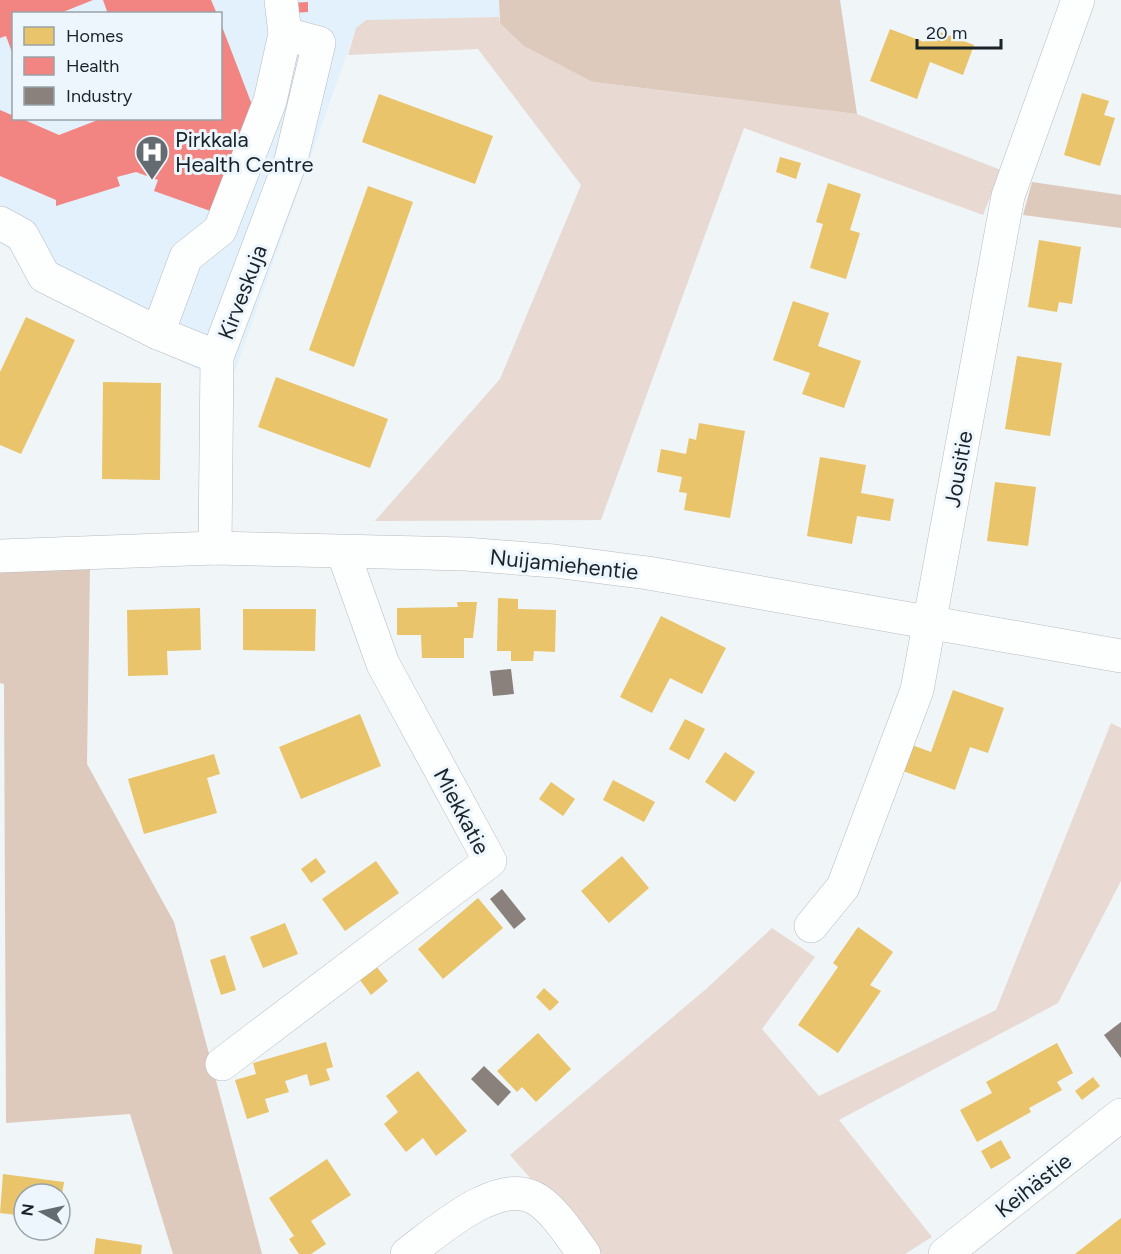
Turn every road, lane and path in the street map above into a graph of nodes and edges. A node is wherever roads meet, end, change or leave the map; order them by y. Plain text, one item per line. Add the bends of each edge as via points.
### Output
1 (281, 0) edge
2 (1078, 0) edge
3 (285, 34) junction
4 (0, 224) edge
5 (158, 333) junction
6 (217, 357) junction
7 (215, 548) junction
8 (343, 552) junction
9 (0, 556) edge
10 (930, 624) junction
11 (1121, 656) edge
12 (812, 927) dead end
13 (222, 1064) dead end
14 (1121, 1115) edge
15 (407, 1254) edge
16 (584, 1254) edge
17 (945, 1254) edge

1 - 3 street
2 - 10 street, Jousitie via 1008,196
3 - 5 street via 270,101 220,230 186,257
3 - 6 street, Kirveskuja via 319,43 291,160
4 - 5 street via 22,235 44,276
5 - 6 street
6 - 7 street, Kirveskuja
7 - 8 street, Nuijamiehentie
7 - 9 street, Nuijamiehentie
8 - 10 street, Nuijamiehentie via 465,555 648,573
8 - 13 street, Miekkatie via 383,664 490,861
10 - 11 street, Nuijamiehentie
10 - 12 street, Jousitie via 916,690 843,887
14 - 17 street, Keihästie
15 - 16 street via 473,1207 509,1194 524,1194 538,1200

